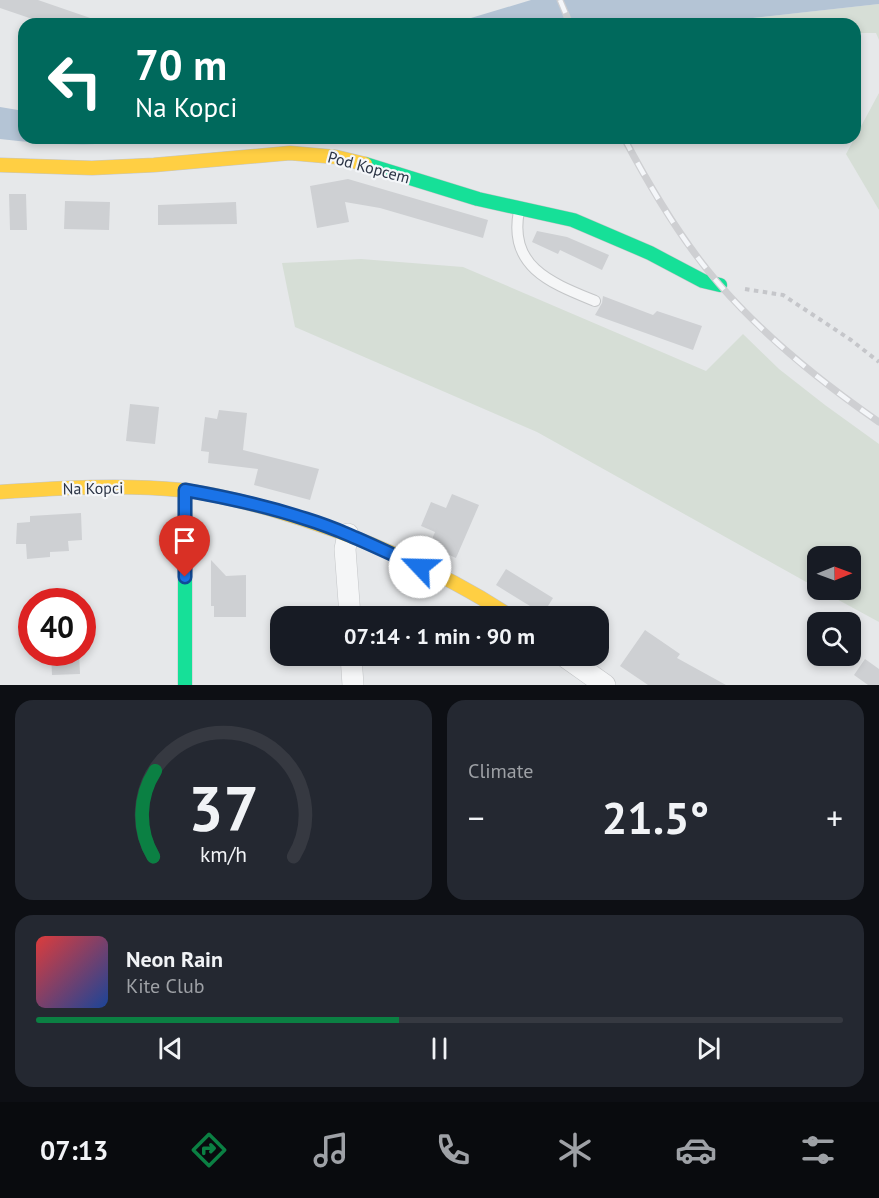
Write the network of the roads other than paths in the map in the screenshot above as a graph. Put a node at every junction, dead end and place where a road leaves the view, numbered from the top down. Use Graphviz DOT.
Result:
graph roads {
  1 [pos="0,165"];
  2 [pos="520,207"];
  3 [pos="720,285"];
  4 [pos="595,301"];
  5 [pos="185,490"];
  6 [pos="0,492"];
  7 [pos="348,534"];
  8 [pos="349,606"];
  9 [pos="493,606"];
  10 [pos="352,666"];
  11 [pos="578,666"];
  12 [pos="185,685"];
  13 [pos="353,685"];
  14 [pos="605,685"];
  1 -- 2 [label="street, Pod Kopcem"];
  2 -- 3 [label="street, Pod Kopcem"];
  2 -- 4 [label="lane"];
  5 -- 6 [label="street, Na Kopci"];
  5 -- 7 [label="street, Na Kopci"];
  5 -- 12 [label="street"];
  7 -- 8 [label="street"];
  7 -- 9 [label="street, Na Kopci"];
  10 -- 13 [label="street"];
  11 -- 14 [label="street"];
}
